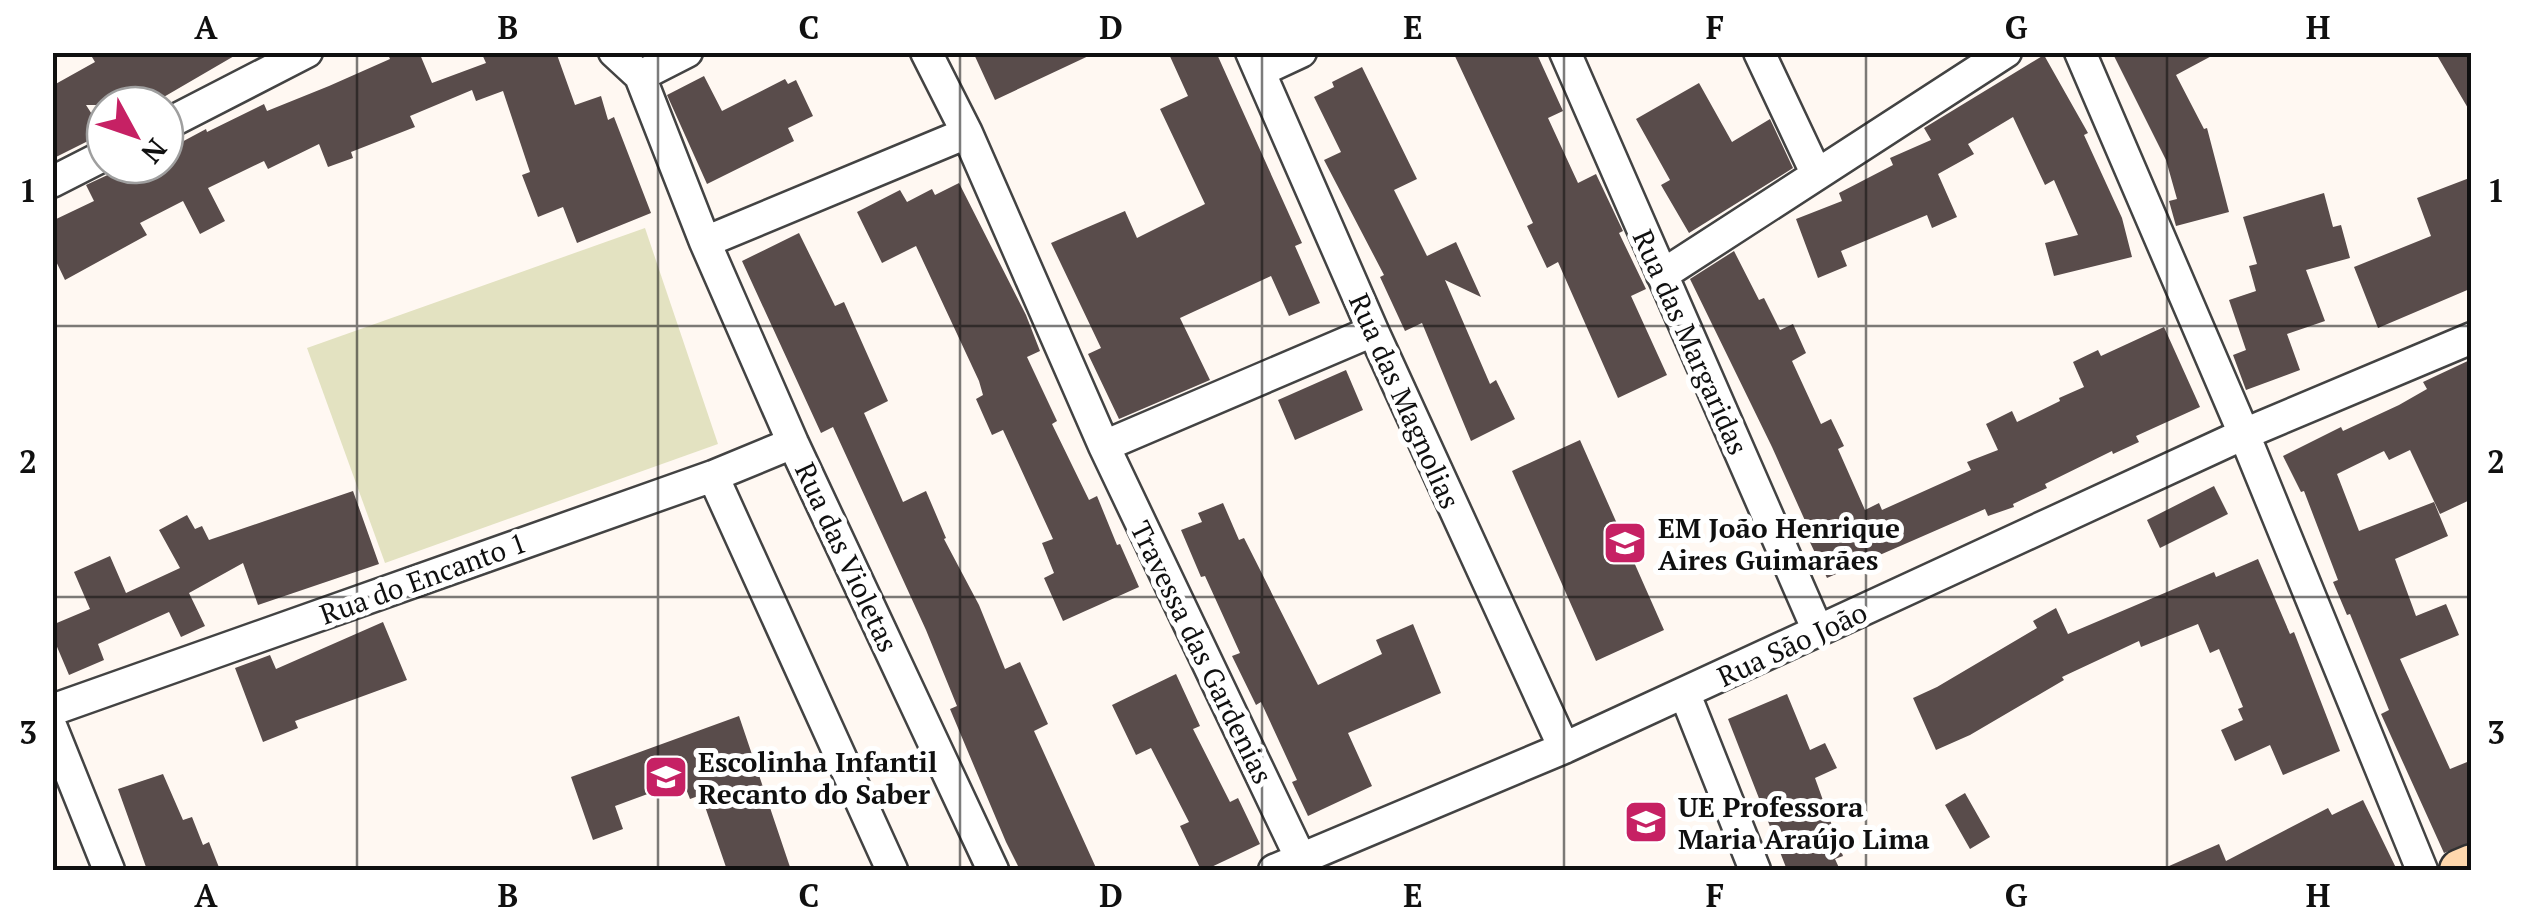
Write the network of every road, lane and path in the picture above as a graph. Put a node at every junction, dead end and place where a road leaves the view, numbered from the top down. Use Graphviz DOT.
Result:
graph roads {
  1 [pos="307,52"];
  2 [pos="614,52"];
  3 [pos="687,52"];
  4 [pos="926,52"];
  5 [pos="1302,52"];
  6 [pos="1565,52"];
  7 [pos="1759,52"];
  8 [pos="2006,52"];
  9 [pos="2080,52"];
  10 [pos="1255,62"];
  11 [pos="640,76"];
  12 [pos="185,115"];
  13 [pos="967,133"];
  14 [pos="85,165"];
  15 [pos="1816,173"];
  16 [pos="52,182"];
  17 [pos="705,242"];
  18 [pos="1662,275"];
  19 [pos="1373,332"];
  20 [pos="2472,338"];
  21 [pos="2244,434"];
  22 [pos="793,443"];
  23 [pos="1104,446"];
  24 [pos="712,476"];
  25 [pos="1818,631"];
  26 [pos="1685,694"];
  27 [pos="52,710"];
  28 [pos="52,728"];
  29 [pos="1564,748"];
  30 [pos="1287,864"];
  31 [pos="2472,866"];
  32 [pos="109,870"];
  33 [pos="892,870"];
  34 [pos="994,870"];
  35 [pos="1755,870"];
  36 [pos="2422,870"];
  37 [pos="2460,870"];
  1 -- 12 [label="street"];
  2 -- 11 [label="street"];
  3 -- 11 [label="street"];
  4 -- 13 [label="street, Travessa das Gardenias"];
  5 -- 10 [label="street"];
  6 -- 18 [label="street, Rua das Margaridas"];
  7 -- 15 [label="street"];
  8 -- 15 [label="street"];
  9 -- 21 [label="street"];
  10 -- 19 [label="street, Rua das Magnolias"];
  11 -- 17 [label="street, Rua das Violetas"];
  13 -- 17 [label="street"];
  13 -- 23 [label="street, Travessa das Gardenias"];
  14 -- 16 [label="street"];
  15 -- 18 [label="street"];
  17 -- 22 [label="street, Rua das Violetas"];
  18 -- 25 [label="street, Rua das Margaridas"];
  19 -- 23 [label="street"];
  19 -- 29 [label="street, Rua das Magnolias"];
  20 -- 21 [label="street, Rua São João"];
  21 -- 25 [label="street, Rua São João"];
  21 -- 36 [label="street"];
  22 -- 24 [label="street, Rua do Encanto 1"];
  22 -- 34 [label="street, Rua das Violetas"];
  23 -- 30 [label="street, Travessa das Gardenias"];
  24 -- 27 [label="street, Rua do Encanto 1"];
  24 -- 33 [label="street"];
  25 -- 26 [label="street, Rua São João"];
  26 -- 29 [label="street, Rua São João"];
  26 -- 35 [label="street"];
  28 -- 32 [label="street"];
  29 -- 30 [label="street, Rua São João"];
  31 -- 37 [label="street"];
}
